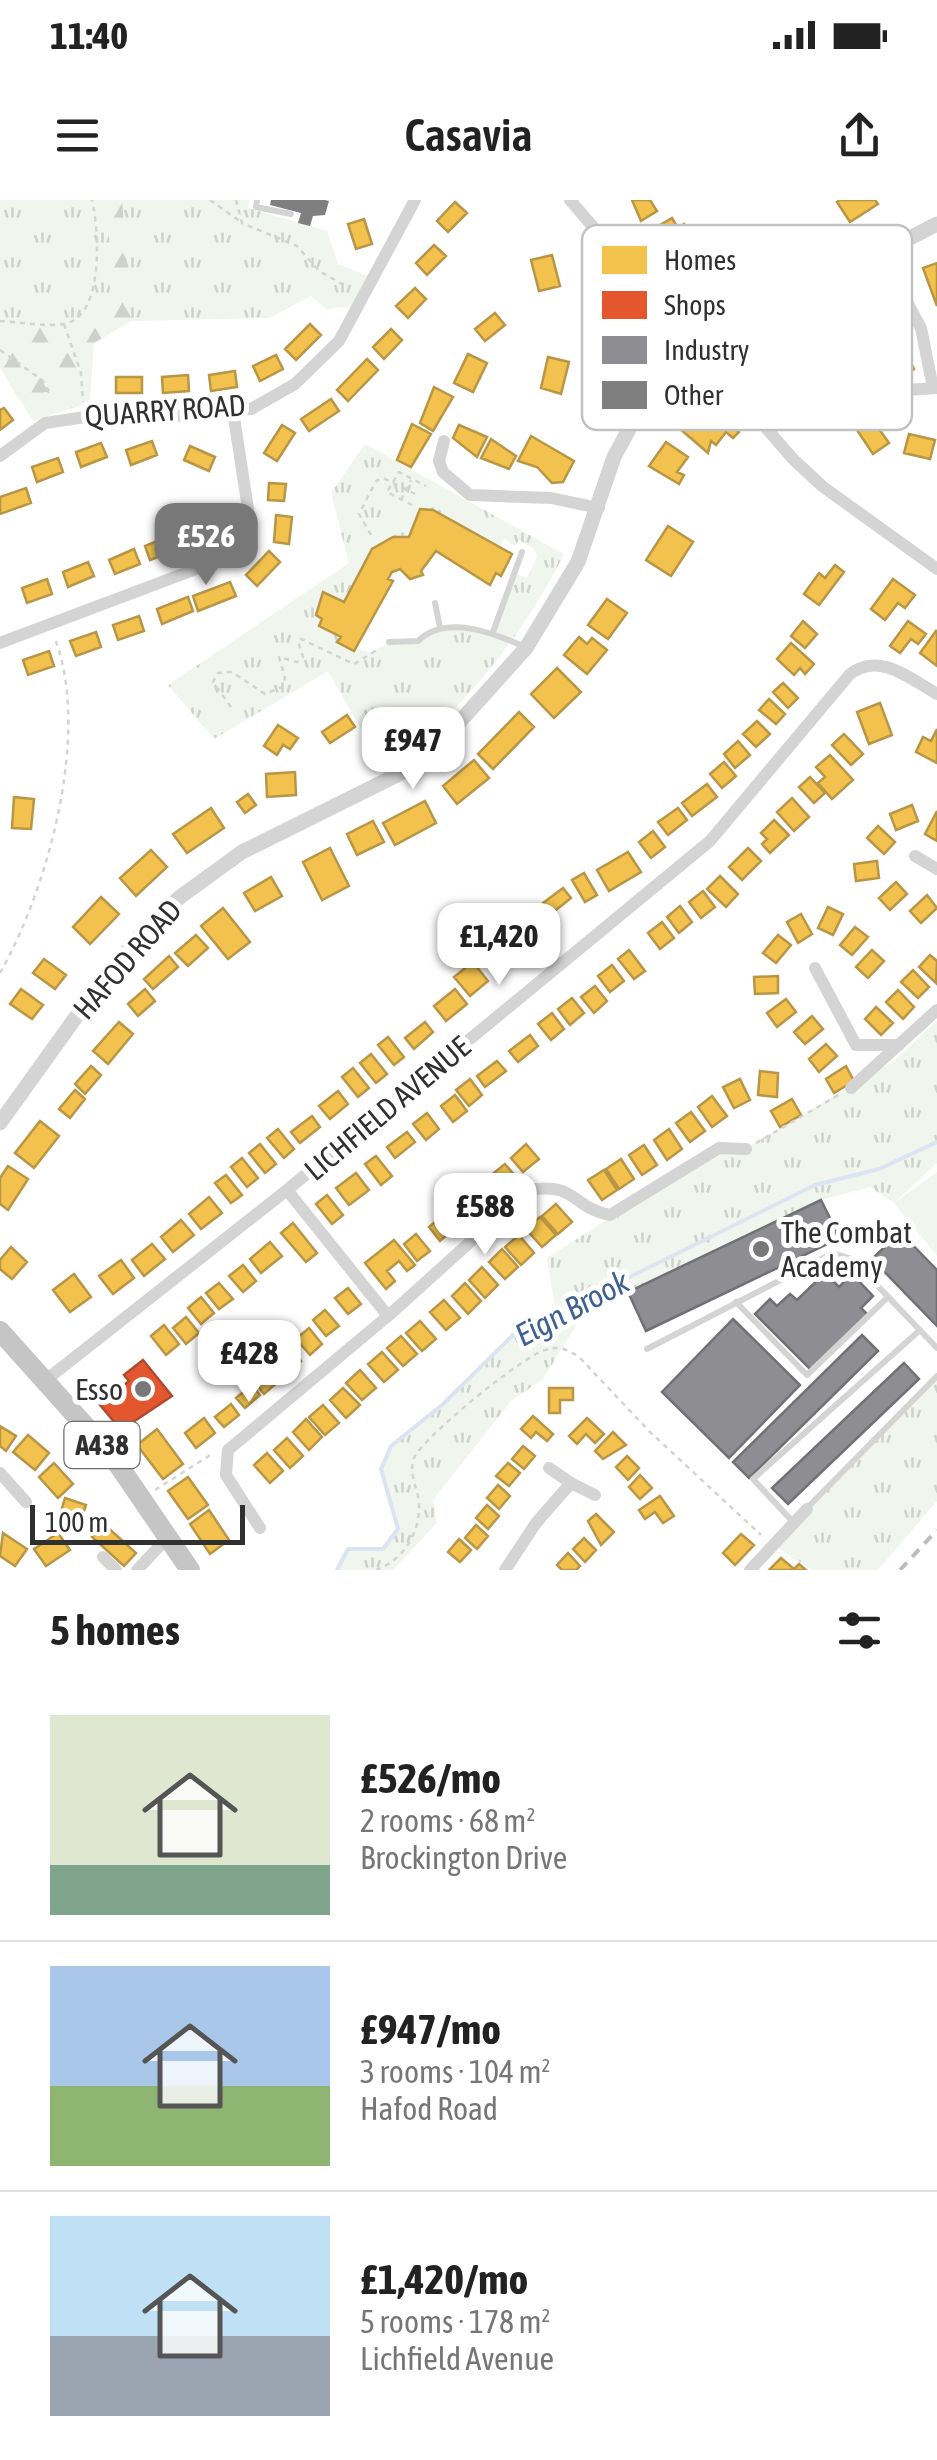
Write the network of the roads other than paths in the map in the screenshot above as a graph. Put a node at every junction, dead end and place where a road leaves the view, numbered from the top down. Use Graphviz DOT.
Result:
graph roads {
  1 [pos="257,200"];
  2 [pos="570,200"];
  3 [pos="409,201"];
  4 [pos="291,214"];
  5 [pos="937,224"];
  6 [pos="592,225"];
  7 [pos="912,237"];
  8 [pos="912,313"];
  9 [pos="935,388"];
  10 [pos="233,411"];
  11 [pos="627,430"];
  12 [pos="768,430"];
  13 [pos="444,442"];
  14 [pos="0,456"];
  15 [pos="599,508"];
  16 [pos="522,552"];
  17 [pos="937,569"];
  18 [pos="435,603"];
  19 [pos="440,628"];
  20 [pos="492,632"];
  21 [pos="389,642"];
  22 [pos="0,643"];
  23 [pos="526,648"];
  24 [pos="937,694"];
  25 [pos="915,856"];
  26 [pos="937,869"];
  27 [pos="815,968"];
  28 [pos="937,1010"];
  29 [pos="899,1045"];
  30 [pos="851,1088"];
  31 [pos="0,1123"];
  32 [pos="746,1148"];
  33 [pos="287,1190"];
  34 [pos="888,1297"];
  35 [pos="736,1302"];
  36 [pos="388,1316"];
  37 [pos="920,1330"];
  38 [pos="0,1331"];
  39 [pos="646,1348"];
  40 [pos="937,1348"];
  41 [pos="937,1376"];
  42 [pos="46,1380"];
  43 [pos="549,1468"];
  44 [pos="0,1473"];
  45 [pos="571,1483"];
  46 [pos="594,1495"];
  47 [pos="26,1502"];
  48 [pos="807,1509"];
  49 [pos="794,1523"];
  50 [pos="260,1528"];
  51 [pos="168,1537"];
  52 [pos="102,1557"];
  53 [pos="116,1570"];
  54 [pos="136,1570"];
  55 [pos="190,1570"];
  56 [pos="505,1570"];
  57 [pos="750,1570"];
  1 -- 4 [label="lane"];
  2 -- 6 [label="street"];
  3 -- 10 [label="street, QUARRY ROAD"];
  5 -- 7 [label="street"];
  8 -- 9 [label="street"];
  10 -- 14 [label="street, QUARRY ROAD"];
  10 -- 22 [label="street"];
  11 -- 15 [label="street, HAFOD ROAD"];
  12 -- 17 [label="street"];
  13 -- 15 [label="street"];
  15 -- 23 [label="street, HAFOD ROAD"];
  16 -- 20 [label="lane"];
  18 -- 19 [label="lane"];
  19 -- 20 [label="lane"];
  19 -- 21 [label="lane"];
  20 -- 23 [label="lane"];
  23 -- 31 [label="street, HAFOD ROAD"];
  24 -- 33 [label="street, LICHFIELD AVENUE"];
  25 -- 26 [label="street"];
  27 -- 29 [label="street"];
  28 -- 29 [label="street"];
  29 -- 30 [label="street"];
  32 -- 36 [label="street"];
  33 -- 36 [label="street"];
  33 -- 42 [label="street, LICHFIELD AVENUE"];
  34 -- 35 [label="lane"];
  34 -- 35 [label="lane"];
  34 -- 37 [label="lane"];
  35 -- 39 [label="lane"];
  36 -- 50 [label="street"];
  37 -- 40 [label="lane"];
  37 -- 49 [label="lane"];
  38 -- 42 [label="highway, A438"];
  41 -- 48 [label="lane"];
  42 -- 51 [label="highway, A438"];
  43 -- 45 [label="street"];
  44 -- 47 [label="street"];
  45 -- 46 [label="street"];
  45 -- 56 [label="street"];
  48 -- 49 [label="street"];
  49 -- 57 [label="street"];
  51 -- 54 [label="street"];
  51 -- 55 [label="highway, A438"];
  52 -- 53 [label="street"];
}
